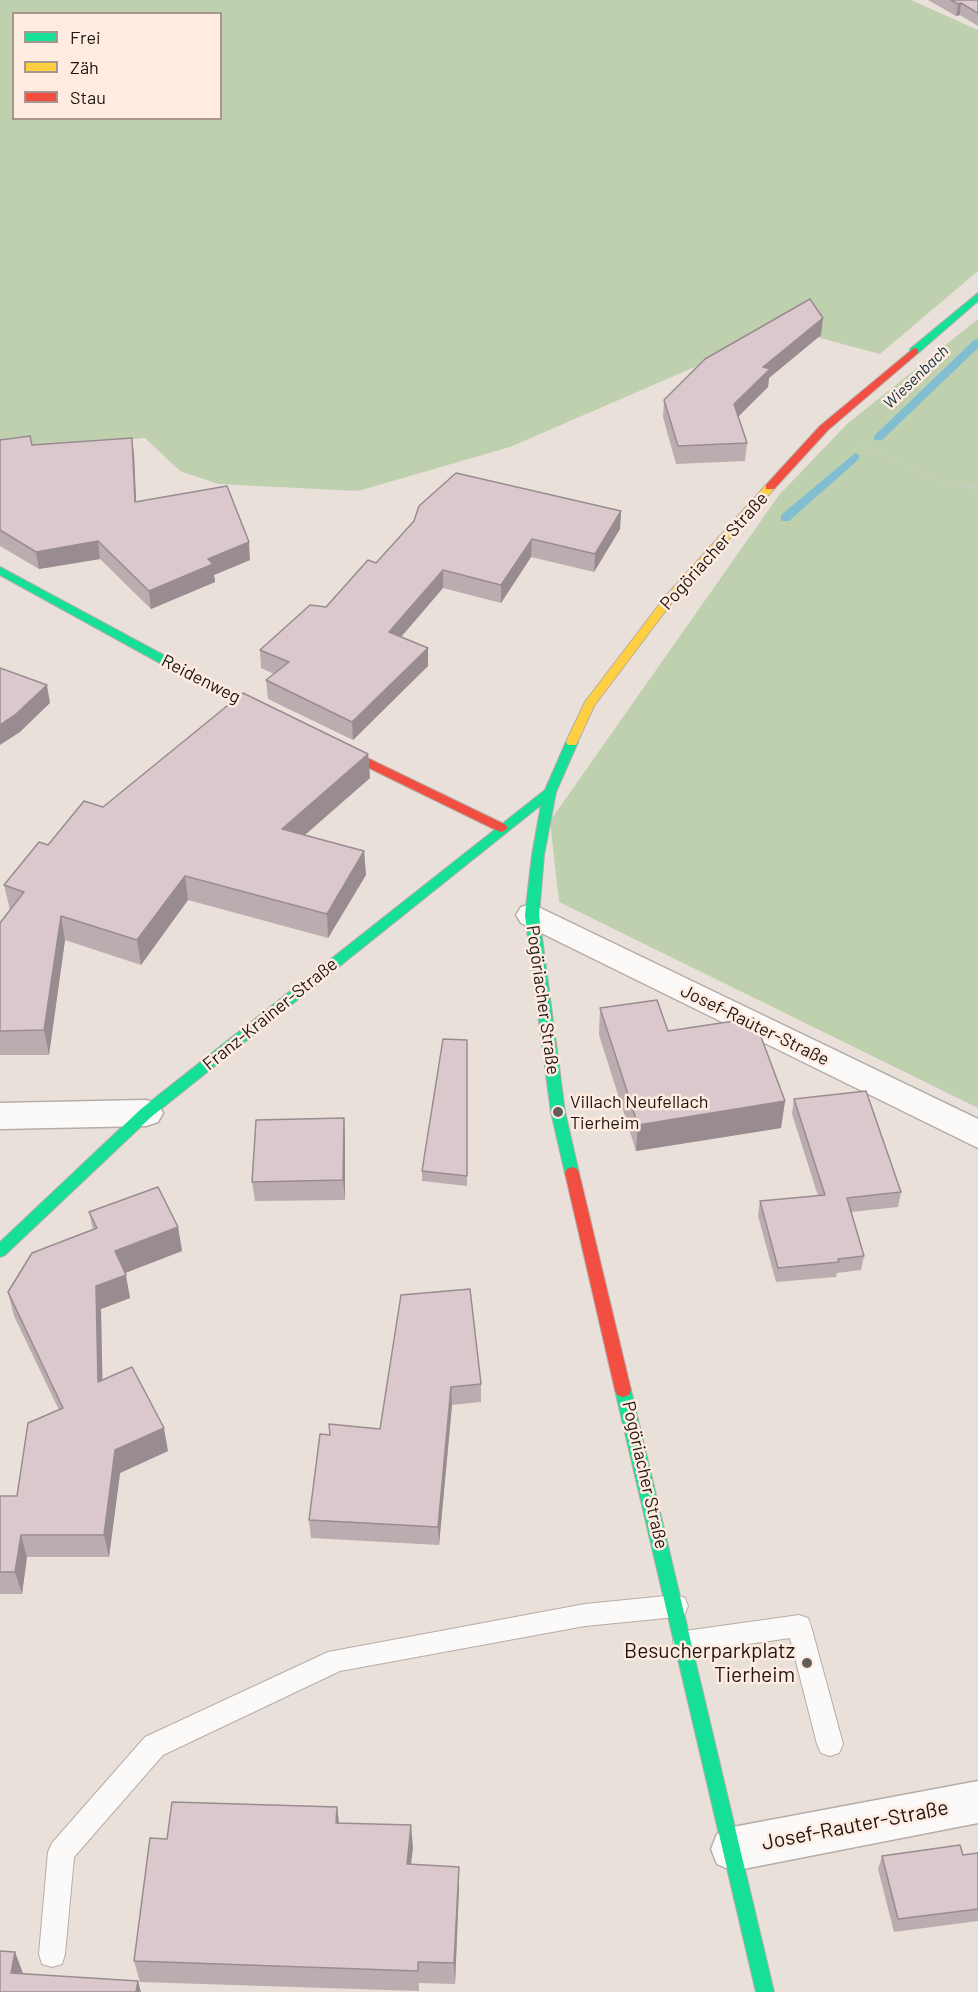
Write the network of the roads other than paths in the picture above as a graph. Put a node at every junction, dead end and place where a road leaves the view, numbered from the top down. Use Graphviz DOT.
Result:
graph roads {
  1 [pos="978,296"];
  2 [pos="0,570"];
  3 [pos="288,723"];
  4 [pos="310,734"];
  5 [pos="550,792"];
  6 [pos="502,828"];
  7 [pos="532,915"];
  8 [pos="146,1113"];
  9 [pos="0,1116"];
  10 [pos="978,1135"];
  11 [pos="0,1252"];
  12 [pos="676,1606"];
  13 [pos="685,1642"];
  14 [pos="830,1744"];
  15 [pos="978,1802"];
  16 [pos="733,1849"];
  17 [pos="52,1954"];
  18 [pos="765,1992"];
  1 -- 5 [label="street, Pogöriacher Straße"];
  2 -- 3 [label="street, Reidenweg"];
  4 -- 6 [label="street"];
  5 -- 6 [label="street, Franz-Krainer-Straße"];
  5 -- 7 [label="street, Pogöriacher Straße"];
  6 -- 8 [label="street, Franz-Krainer-Straße"];
  7 -- 10 [label="street, Josef-Rauter-Straße"];
  7 -- 12 [label="street, Pogöriacher Straße"];
  8 -- 9 [label="street"];
  8 -- 11 [label="street, Franz-Krainer-Straße"];
  12 -- 13 [label="street, Pogöriacher Straße"];
  12 -- 17 [label="lane"];
  13 -- 14 [label="lane"];
  13 -- 16 [label="street, Pogöriacher Straße"];
  15 -- 16 [label="street, Josef-Rauter-Straße"];
  16 -- 18 [label="street, Pogöriacher Straße"];
}
